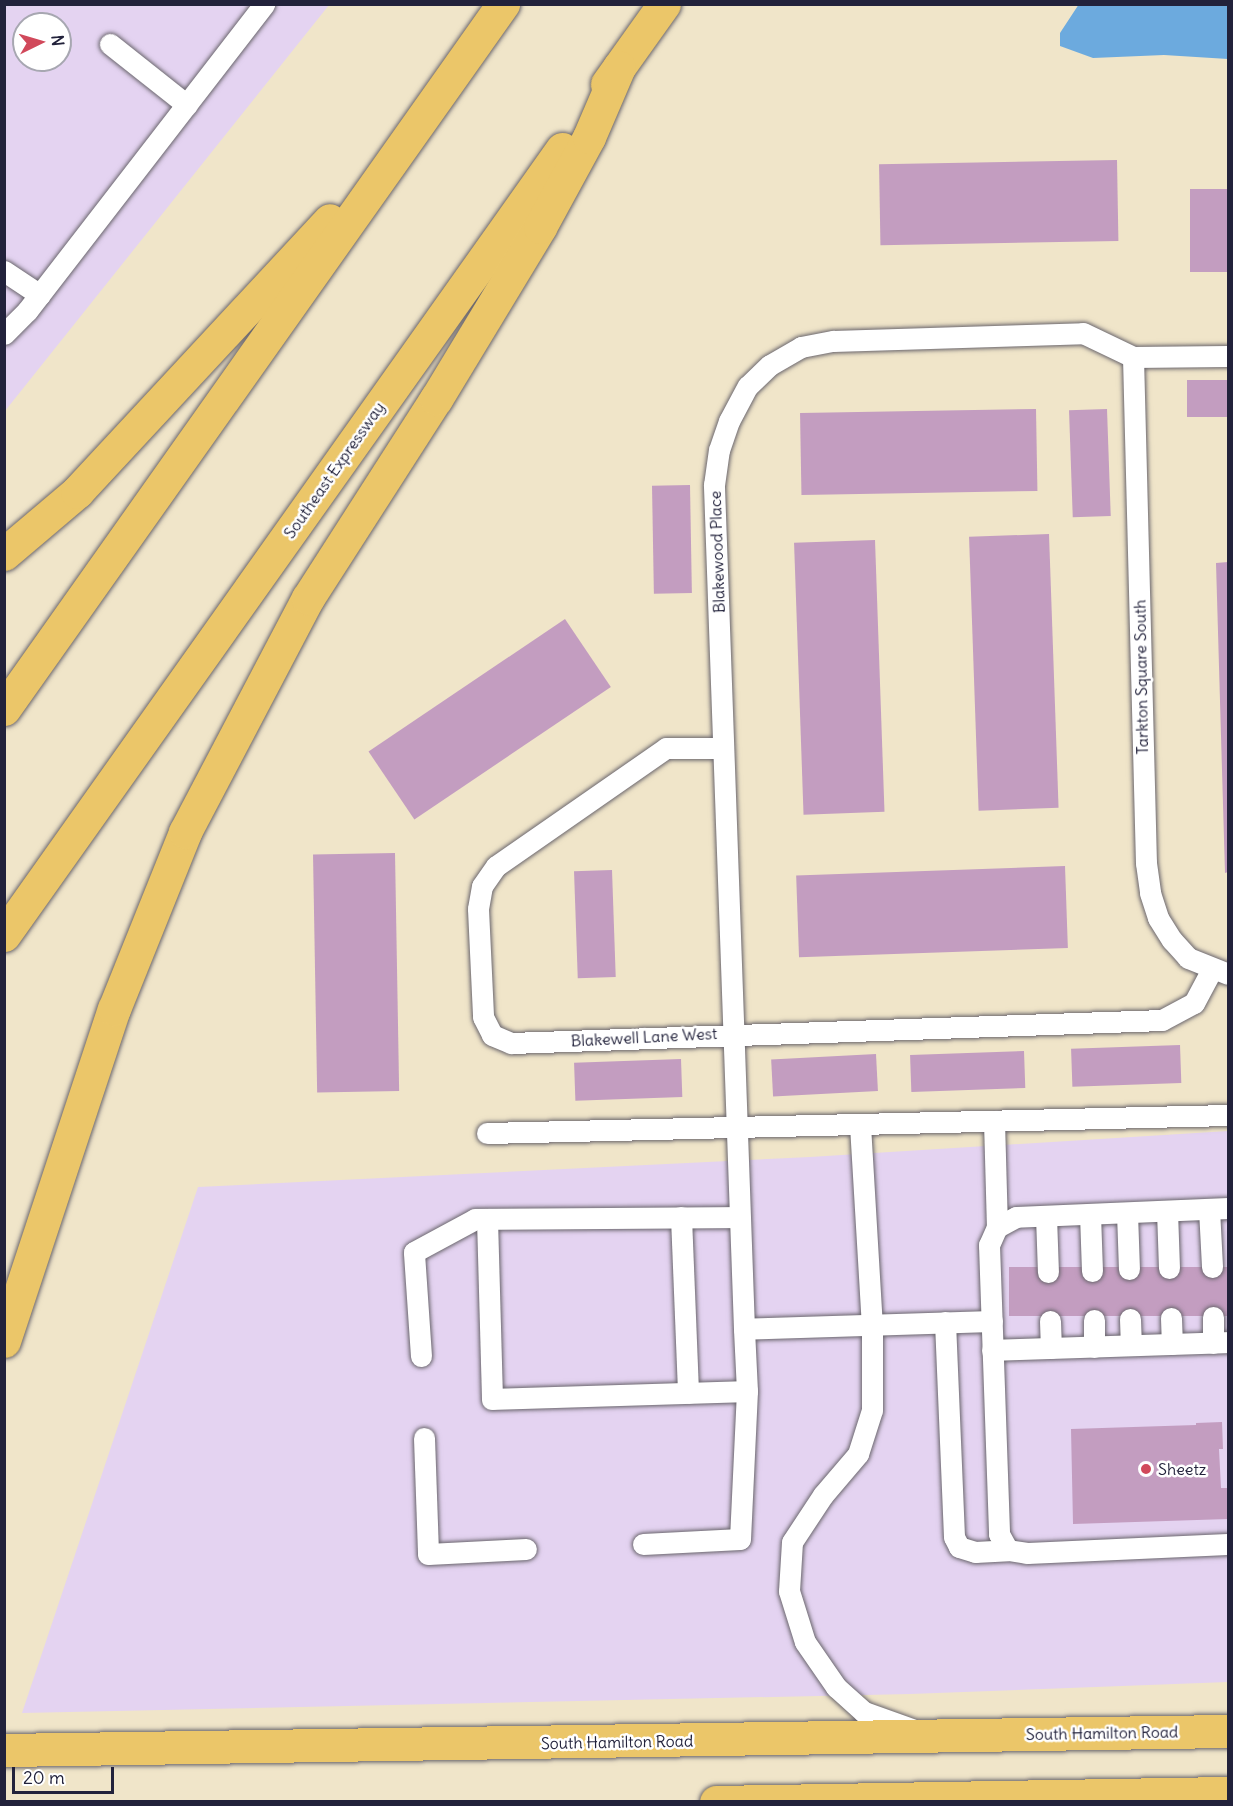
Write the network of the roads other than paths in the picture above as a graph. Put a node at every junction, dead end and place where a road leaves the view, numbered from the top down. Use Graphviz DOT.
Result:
graph roads {
  1 [pos="264,4"];
  2 [pos="503,4"];
  3 [pos="664,4"];
  4 [pos="110,44"];
  5 [pos="620,68"];
  6 [pos="187,105"];
  7 [pos="403,146"];
  8 [pos="4,271"];
  9 [pos="40,295"];
  10 [pos="4,334"];
  11 [pos="1228,356"];
  12 [pos="1133,357"];
  13 [pos="4,554"];
  14 [pos="4,709"];
  15 [pos="723,748"];
  16 [pos="4,935"];
  17 [pos="1220,971"];
  18 [pos="733,1033"];
  19 [pos="1228,1115"];
  20 [pos="994,1121"];
  21 [pos="860,1125"];
  22 [pos="736,1128"];
  23 [pos="487,1133"];
  24 [pos="1219,1209"];
  25 [pos="1167,1211"];
  26 [pos="1127,1213"];
  27 [pos="1090,1214"];
  28 [pos="1046,1216"];
  29 [pos="681,1217"];
  30 [pos="738,1217"];
  31 [pos="487,1219"];
  32 [pos="997,1227"];
  33 [pos="1212,1267"];
  34 [pos="1169,1268"];
  35 [pos="1129,1269"];
  36 [pos="1092,1270"];
  37 [pos="1048,1272"];
  38 [pos="1213,1317"];
  39 [pos="1170,1318"];
  40 [pos="1130,1319"];
  41 [pos="1094,1320"];
  42 [pos="992,1321"];
  43 [pos="1050,1321"];
  44 [pos="945,1323"];
  45 [pos="872,1326"];
  46 [pos="744,1329"];
  47 [pos="4,1341"];
  48 [pos="1221,1342"];
  49 [pos="1172,1344"];
  50 [pos="1131,1345"];
  51 [pos="1094,1347"];
  52 [pos="1051,1348"];
  53 [pos="993,1350"];
  54 [pos="421,1356"];
  55 [pos="747,1391"];
  56 [pos="688,1393"];
  57 [pos="424,1438"];
  58 [pos="643,1544"];
  59 [pos="1228,1544"];
  60 [pos="526,1549"];
  61 [pos="1008,1550"];
  62 [pos="1228,1731"];
  63 [pos="929,1735"];
  64 [pos="4,1750"];
  65 [pos="1228,1792"];
  66 [pos="716,1802"];
  1 -- 6 [label="lane"];
  2 -- 7 [label="main road"];
  3 -- 5 [label="main road, Southeast Expressway"];
  4 -- 6 [label="lane"];
  5 -- 16 [label="main road, Southeast Expressway"];
  5 -- 47 [label="main road"];
  6 -- 9 [label="lane"];
  7 -- 13 [label="main road"];
  7 -- 14 [label="main road"];
  8 -- 9 [label="lane"];
  9 -- 10 [label="lane"];
  11 -- 12 [label="lane"];
  12 -- 15 [label="lane, Blakewood Place"];
  12 -- 17 [label="lane, Tarkton Square South"];
  15 -- 18 [label="lane, Blakewood Place"];
  15 -- 18 [label="lane, Blakewell Lane West"];
  17 -- 18 [label="lane, Blakewell Lane West"];
  18 -- 22 [label="lane, Blakewood Place"];
  19 -- 20 [label="lane"];
  20 -- 21 [label="lane"];
  20 -- 32 [label="lane"];
  21 -- 22 [label="lane"];
  21 -- 45 [label="lane"];
  22 -- 23 [label="lane"];
  22 -- 30 [label="lane, Blakewood Place"];
  24 -- 25 [label="lane"];
  24 -- 33 [label="lane"];
  25 -- 26 [label="lane"];
  25 -- 34 [label="lane"];
  26 -- 27 [label="lane"];
  26 -- 35 [label="lane"];
  27 -- 28 [label="lane"];
  27 -- 36 [label="lane"];
  28 -- 32 [label="lane"];
  28 -- 37 [label="lane"];
  29 -- 30 [label="lane"];
  29 -- 31 [label="lane"];
  29 -- 56 [label="lane"];
  30 -- 46 [label="lane, Blakewood Place"];
  31 -- 54 [label="lane"];
  31 -- 56 [label="lane"];
  32 -- 42 [label="lane"];
  38 -- 48 [label="lane"];
  39 -- 49 [label="lane"];
  40 -- 50 [label="lane"];
  41 -- 51 [label="lane"];
  42 -- 44 [label="lane"];
  42 -- 53 [label="lane"];
  43 -- 52 [label="lane"];
  44 -- 45 [label="lane"];
  44 -- 61 [label="lane"];
  45 -- 46 [label="lane"];
  45 -- 63 [label="lane"];
  46 -- 55 [label="lane, Blakewood Place"];
  48 -- 49 [label="lane"];
  49 -- 50 [label="lane"];
  50 -- 51 [label="lane"];
  51 -- 52 [label="lane"];
  52 -- 53 [label="lane"];
  53 -- 61 [label="lane"];
  55 -- 56 [label="lane"];
  55 -- 58 [label="lane, Blakewood Place"];
  57 -- 60 [label="lane"];
  59 -- 61 [label="lane"];
  62 -- 63 [label="main road, South Hamilton Road"];
  63 -- 64 [label="main road, South Hamilton Road"];
  65 -- 66 [label="main road"];
}
